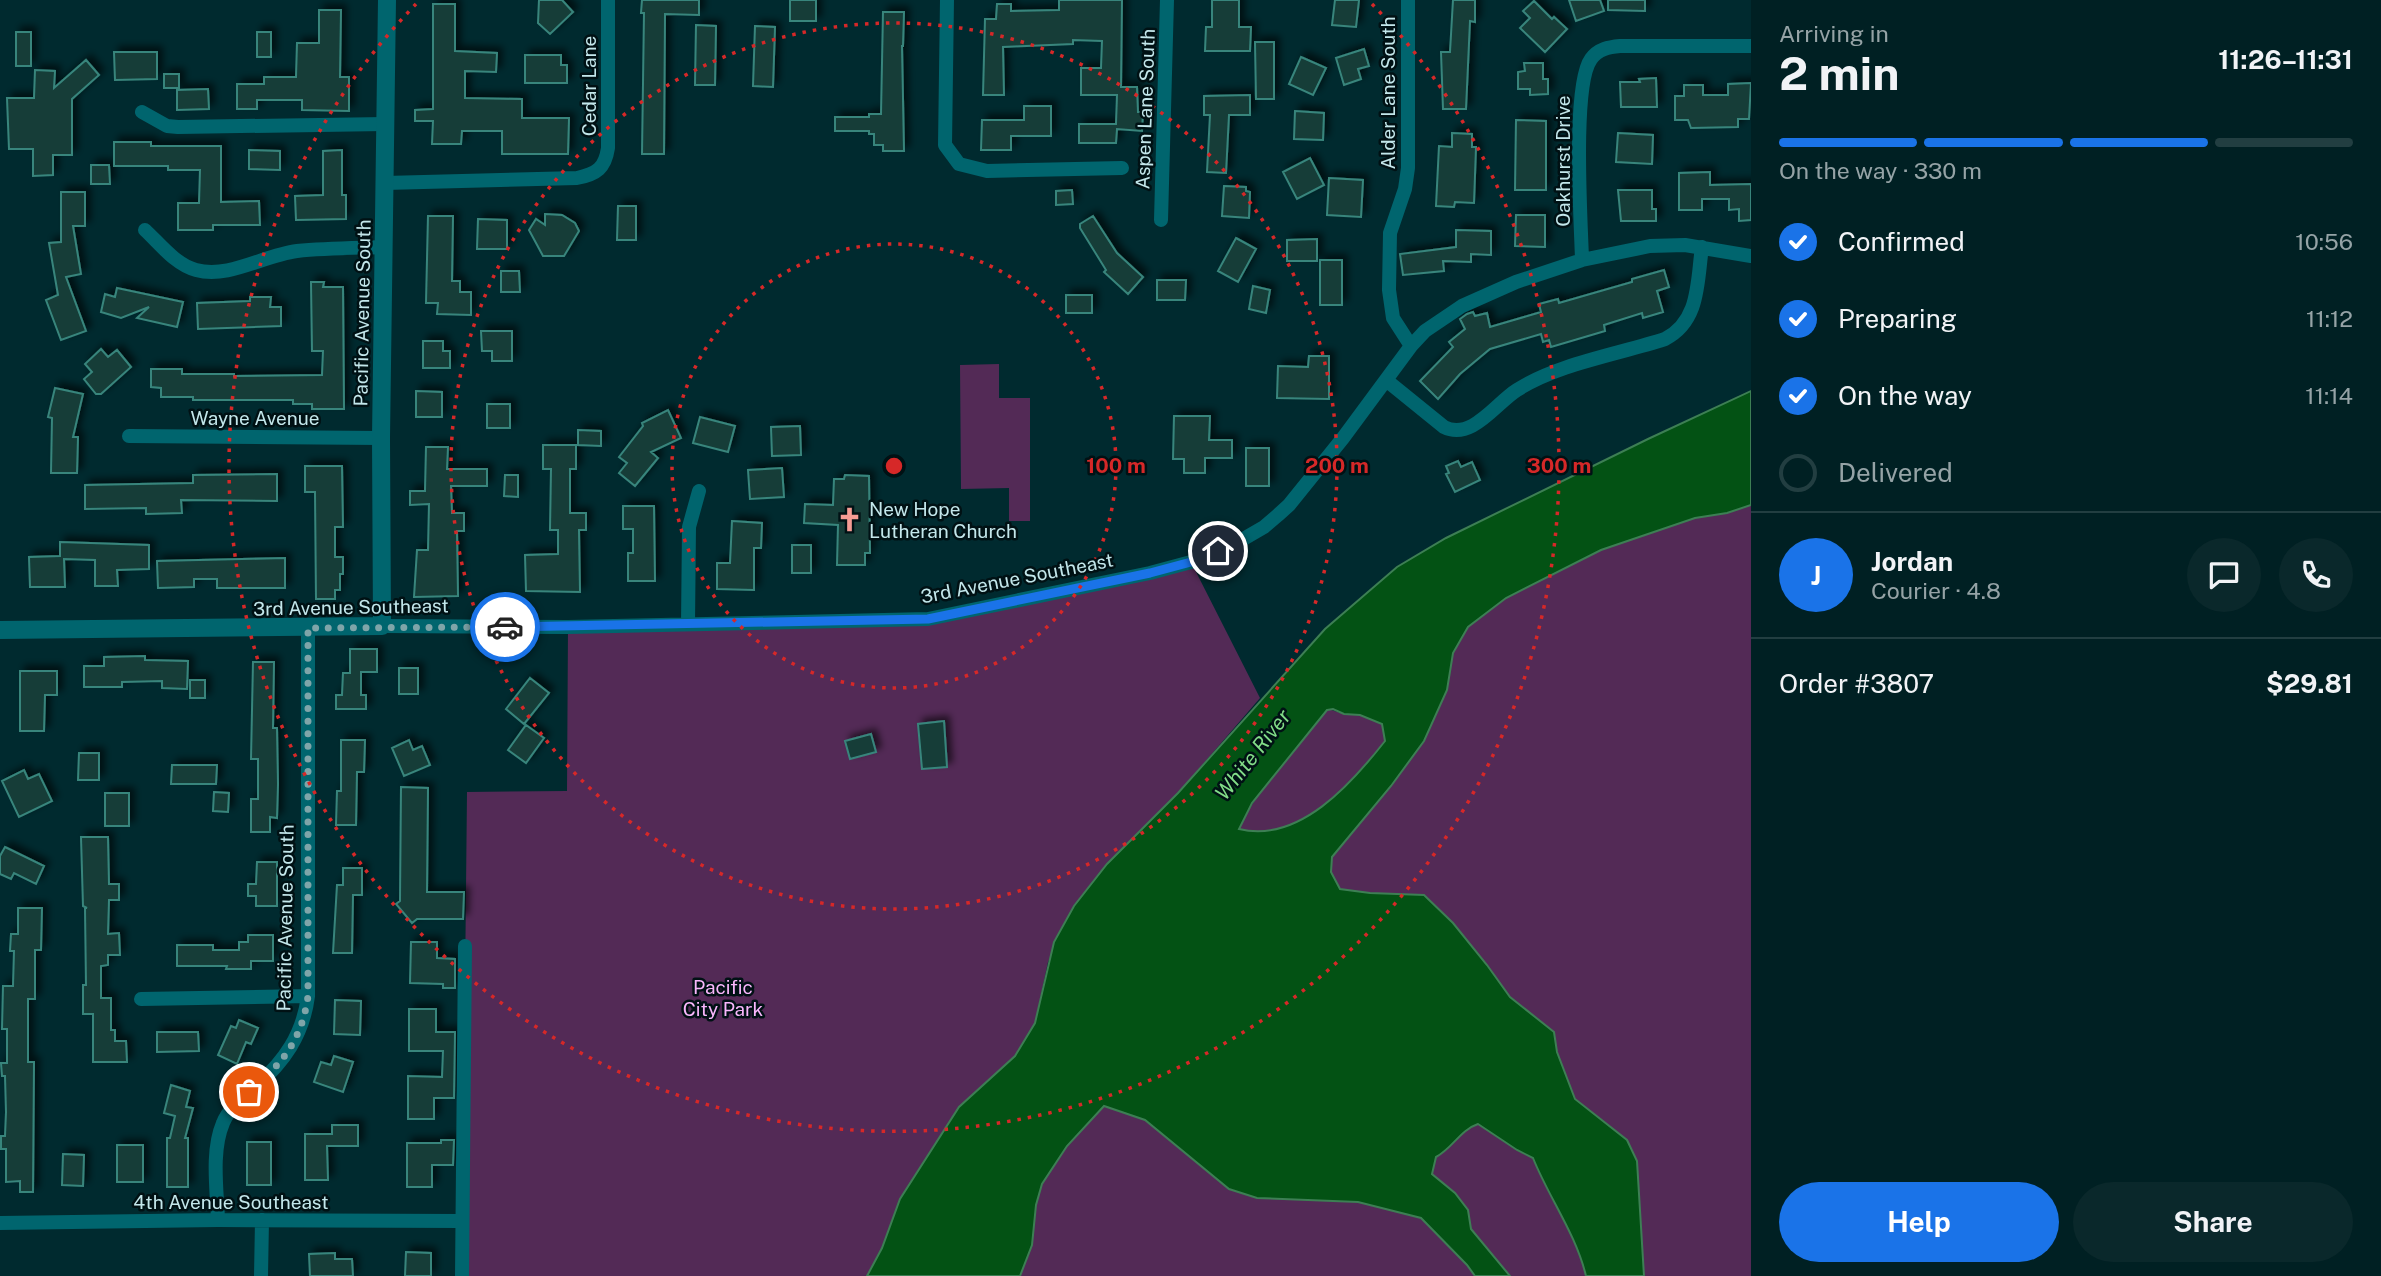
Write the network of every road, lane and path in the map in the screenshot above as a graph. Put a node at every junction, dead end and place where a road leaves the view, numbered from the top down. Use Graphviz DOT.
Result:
graph roads {
  1 [pos="387,0"];
  2 [pos="608,0"];
  3 [pos="947,0"];
  4 [pos="1167,0"];
  5 [pos="1408,0"];
  6 [pos="1751,46"];
  7 [pos="142,112"];
  8 [pos="386,124"];
  9 [pos="1122,168"];
  10 [pos="385,183"];
  11 [pos="1161,220"];
  12 [pos="145,230"];
  13 [pos="384,247"];
  14 [pos="1702,247"];
  15 [pos="1751,256"];
  16 [pos="1582,260"];
  17 [pos="1411,346"];
  18 [pos="1386,380"];
  19 [pos="129,436"];
  20 [pos="381,438"];
  21 [pos="699,491"];
  22 [pos="688,624"];
  23 [pos="382,626"];
  24 [pos="308,628"];
  25 [pos="0,630"];
  26 [pos="465,946"];
  27 [pos="308,996"];
  28 [pos="141,999"];
  29 [pos="218,1220"];
  30 [pos="262,1220"];
  31 [pos="462,1222"];
  32 [pos="0,1223"];
  33 [pos="261,1276"];
  34 [pos="462,1276"];
  1 -- 8 [label="street, Pacific Avenue South"];
  2 -- 10 [label="street, Cedar Lane"];
  3 -- 9 [label="street"];
  4 -- 11 [label="street, Aspen Lane South"];
  5 -- 17 [label="street, Alder Lane South"];
  6 -- 16 [label="street, Oakhurst Drive"];
  7 -- 8 [label="street"];
  8 -- 10 [label="street, Pacific Avenue South"];
  10 -- 13 [label="street, Pacific Avenue South"];
  12 -- 13 [label="street"];
  13 -- 20 [label="street, Pacific Avenue South"];
  14 -- 15 [label="street, 3rd Avenue Southeast"];
  14 -- 16 [label="street, 3rd Avenue Southeast"];
  14 -- 18 [label="street"];
  16 -- 17 [label="street, 3rd Avenue Southeast"];
  17 -- 18 [label="street, 3rd Avenue Southeast"];
  18 -- 22 [label="street, 3rd Avenue Southeast"];
  19 -- 20 [label="street, Wayne Avenue"];
  20 -- 23 [label="street, Pacific Avenue South"];
  21 -- 22 [label="street"];
  22 -- 23 [label="street, 3rd Avenue Southeast"];
  23 -- 24 [label="street, 3rd Avenue Southeast"];
  24 -- 25 [label="street, 3rd Avenue Southeast"];
  24 -- 27 [label="street, Pacific Avenue South"];
  26 -- 31 [label="street"];
  27 -- 28 [label="street"];
  27 -- 29 [label="street, Pacific Avenue South"];
  29 -- 30 [label="street, 4th Avenue Southeast"];
  29 -- 32 [label="street, 4th Avenue Southeast"];
  30 -- 31 [label="street, 4th Avenue Southeast"];
  30 -- 33 [label="street"];
  31 -- 34 [label="street"];
}
